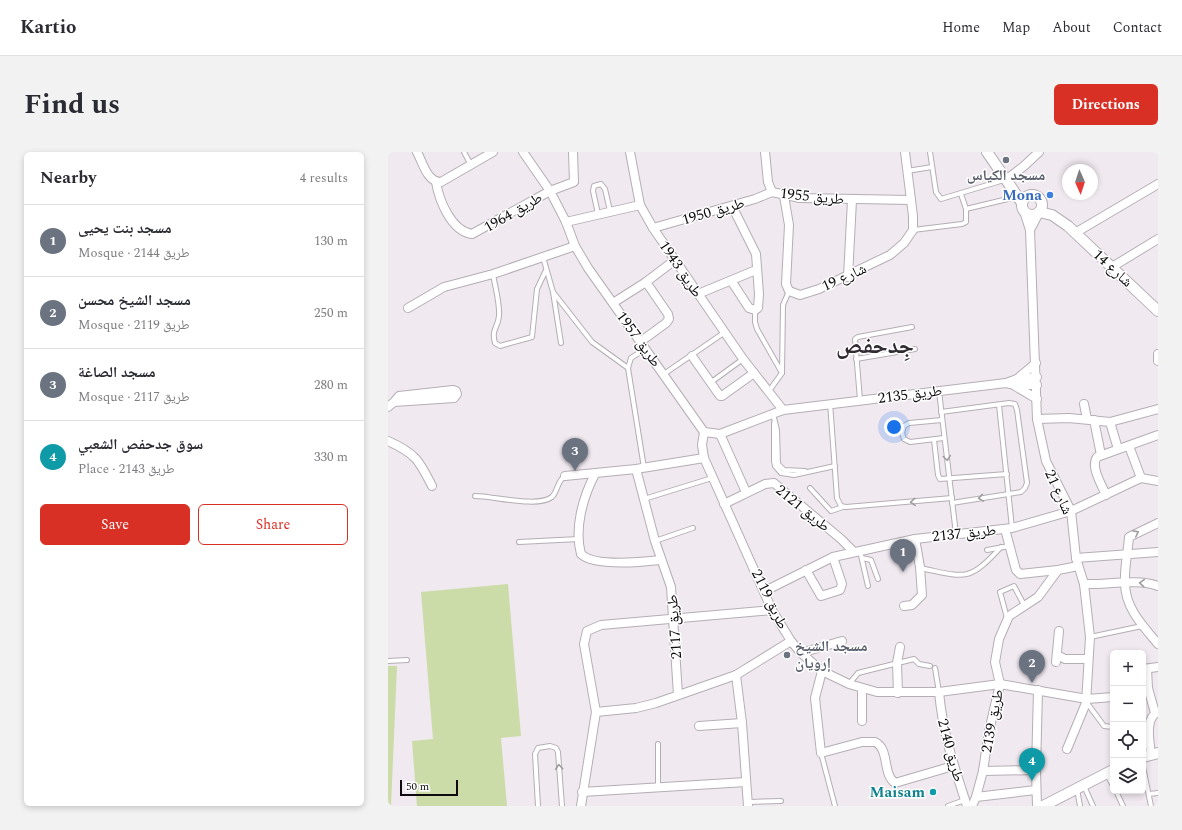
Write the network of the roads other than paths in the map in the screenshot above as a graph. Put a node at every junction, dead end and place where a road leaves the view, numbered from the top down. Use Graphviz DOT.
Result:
graph roads {
  1 [pos="417,152"];
  2 [pos="464,152"];
  3 [pos="493,152"];
  4 [pos="523,152"];
  5 [pos="573,152"];
  6 [pos="630,152"];
  7 [pos="765,152"];
  8 [pos="905,152"];
  9 [pos="930,152"];
  10 [pos="987,152"];
  11 [pos="1039,152"];
  12 [pos="472,165"];
  13 [pos="932,167"];
  14 [pos="907,171"];
  15 [pos="436,182"];
  16 [pos="1008,182"];
  17 [pos="1158,184"];
  18 [pos="550,191"];
  19 [pos="772,192"];
  20 [pos="961,194"];
  21 [pos="1031,194"];
  22 [pos="784,196"];
  23 [pos="1041,199"];
  24 [pos="852,200"];
  25 [pos="911,200"];
  26 [pos="1021,204"];
  27 [pos="640,205"];
  28 [pos="732,206"];
  29 [pos="966,209"];
  30 [pos="610,211"];
  31 [pos="1039,212"];
  32 [pos="598,214"];
  33 [pos="566,222"];
  34 [pos="653,228"];
  35 [pos="913,230"];
  36 [pos="1030,230"];
  37 [pos="1071,230"];
  38 [pos="1158,240"];
  39 [pos="575,246"];
  40 [pos="543,257"];
  41 [pos="675,260"];
  42 [pos="1112,267"];
  43 [pos="546,270"];
  44 [pos="756,270"];
  45 [pos="492,274"];
  46 [pos="848,277"];
  47 [pos="646,282"];
  48 [pos="732,282"];
  49 [pos="789,291"];
  50 [pos="553,292"];
  51 [pos="698,294"];
  52 [pos="613,303"];
  53 [pos="408,308"];
  54 [pos="755,310"];
  55 [pos="1158,311"];
  56 [pos="912,327"];
  57 [pos="725,332"];
  58 [pos="561,343"];
  59 [pos="642,346"];
  60 [pos="915,349"];
  61 [pos="1158,354"];
  62 [pos="692,356"];
  63 [pos="743,359"];
  64 [pos="856,359"];
  65 [pos="1158,361"];
  66 [pos="1036,363"];
  67 [pos="628,368"];
  68 [pos="754,373"];
  69 [pos="782,373"];
  70 [pos="664,374"];
  71 [pos="1037,381"];
  72 [pos="1016,382"];
  73 [pos="710,383"];
  74 [pos="769,390"];
  75 [pos="939,391"];
  76 [pos="1037,399"];
  77 [pos="860,400"];
  78 [pos="830,403"];
  79 [pos="391,404"];
  80 [pos="1084,404"];
  81 [pos="999,405"];
  82 [pos="1158,409"];
  83 [pos="783,410"];
  84 [pos="941,412"];
  85 [pos="772,414"];
  86 [pos="1037,419"];
  87 [pos="942,420"];
  88 [pos="1091,420"];
  89 [pos="1110,422"];
  90 [pos="704,432"];
  91 [pos="720,434"];
  92 [pos="1158,435"];
  93 [pos="944,438"];
  94 [pos="934,440"];
  95 [pos="388,441"];
  96 [pos="1129,446"];
  97 [pos="1118,449"];
  98 [pos="1101,455"];
  99 [pos="704,458"];
  100 [pos="835,466"];
  101 [pos="640,469"];
  102 [pos="596,474"];
  103 [pos="1008,474"];
  104 [pos="565,476"];
  105 [pos="712,478"];
  106 [pos="1141,478"];
  107 [pos="950,479"];
  108 [pos="1158,481"];
  109 [pos="432,486"];
  110 [pos="810,488"];
  111 [pos="746,492"];
  112 [pos="1009,494"];
  113 [pos="1106,495"];
  114 [pos="475,496"];
  115 [pos="642,500"];
  116 [pos="952,500"];
  117 [pos="724,504"];
  118 [pos="843,507"];
  119 [pos="1071,510"];
  120 [pos="1158,523"];
  121 [pos="693,528"];
  122 [pos="1008,528"];
  123 [pos="956,534"];
  124 [pos="579,539"];
  125 [pos="914,539"];
  126 [pos="655,541"];
  127 [pos="519,542"];
  128 [pos="1010,546"];
  129 [pos="1001,547"];
  130 [pos="987,550"];
  131 [pos="1158,552"];
  132 [pos="1128,553"];
  133 [pos="859,554"];
  134 [pos="833,557"];
  135 [pos="660,560"];
  136 [pos="1077,562"];
  137 [pos="920,567"];
  138 [pos="806,570"];
  139 [pos="1058,570"];
  140 [pos="878,579"];
  141 [pos="1125,583"];
  142 [pos="1084,584"];
  143 [pos="868,586"];
  144 [pos="1158,586"];
  145 [pos="765,591"];
  146 [pos="1024,605"];
  147 [pos="904,606"];
  148 [pos="772,610"];
  149 [pos="1007,618"];
  150 [pos="674,619"];
  151 [pos="1142,626"];
  152 [pos="1059,632"];
  153 [pos="1090,637"];
  154 [pos="791,641"];
  155 [pos="842,641"];
  156 [pos="1158,644"];
  157 [pos="900,646"];
  158 [pos="801,653"];
  159 [pos="1088,659"];
  160 [pos="406,660"];
  161 [pos="388,661"];
  162 [pos="897,663"];
  163 [pos="930,666"];
  164 [pos="1158,667"];
  165 [pos="935,668"];
  166 [pos="1146,669"];
  167 [pos="822,671"];
  168 [pos="736,675"];
  169 [pos="849,684"];
  170 [pos="1000,684"];
  171 [pos="862,688"];
  172 [pos="1146,689"];
  173 [pos="1038,690"];
  174 [pos="939,692"];
  175 [pos="898,694"];
  176 [pos="678,695"];
  177 [pos="1110,697"];
  178 [pos="1087,701"];
  179 [pos="596,712"];
  180 [pos="1157,713"];
  181 [pos="862,721"];
  182 [pos="742,723"];
  183 [pos="699,726"];
  184 [pos="1110,727"];
  185 [pos="1146,727"];
  186 [pos="658,744"];
  187 [pos="1067,749"];
  188 [pos="821,753"];
  189 [pos="1151,755"];
  190 [pos="953,766"];
  191 [pos="1036,770"];
  192 [pos="983,771"];
  193 [pos="1110,772"];
  194 [pos="1146,780"];
  195 [pos="746,782"];
  196 [pos="1080,786"];
  197 [pos="658,788"];
  198 [pos="1036,790"];
  199 [pos="582,792"];
  200 [pos="1158,793"];
  201 [pos="1117,794"];
  202 [pos="1149,794"];
  203 [pos="976,797"];
  204 [pos="781,801"];
  205 [pos="748,804"];
  206 [pos="966,804"];
  207 [pos="538,806"];
  208 [pos="562,806"];
  209 [pos="581,806"];
  210 [pos="835,806"];
  211 [pos="948,806"];
  212 [pos="1037,806"];
  213 [pos="1043,806"];
  214 [pos="1080,806"];
  215 [pos="1092,806"];
  216 [pos="1123,806"];
  217 [pos="1151,806"];
  1 -- 15 [label="street, طريق 1964"];
  2 -- 12 [label="lane"];
  3 -- 12 [label="street"];
  4 -- 18 [label="street, طريق 1957"];
  5 -- 18 [label="street"];
  6 -- 27 [label="street, طريق 1943"];
  7 -- 19 [label="street"];
  8 -- 14 [label="street"];
  9 -- 13 [label="lane"];
  10 -- 16 [label="street"];
  11 -- 16 [label="street"];
  12 -- 15 [label="street"];
  13 -- 14 [label="lane"];
  13 -- 20 [label="lane"];
  14 -- 25 [label="street"];
  15 -- 18 [label="street, طريق 1964"];
  16 -- 20 [label="lane"];
  16 -- 21 [label="street"];
  16 -- 26 [label="street"];
  17 -- 37 [label="street"];
  18 -- 33 [label="street, طريق 1957"];
  19 -- 22 [label="street, طريق 1955"];
  19 -- 28 [label="street, طريق 1950"];
  20 -- 29 [label="lane"];
  21 -- 23 [label="street"];
  21 -- 26 [label="street"];
  22 -- 24 [label="street, طريق 1955"];
  22 -- 49 [label="street"];
  23 -- 31 [label="street"];
  23 -- 37 [label="street, شارع 14"];
  24 -- 25 [label="street, طريق 1955"];
  24 -- 46 [label="street, طريق 1955"];
  25 -- 35 [label="street"];
  26 -- 29 [label="lane"];
  26 -- 31 [label="street"];
  26 -- 36 [label="street, شارع 21"];
  27 -- 30 [label="street"];
  27 -- 34 [label="street, طريق 1943"];
  28 -- 34 [label="street, طريق 1950"];
  28 -- 44 [label="street"];
  29 -- 35 [label="lane"];
  30 -- 32 [label="street"];
  30 -- 32 [label="lane"];
  31 -- 36 [label="street"];
  31 -- 37 [label="street, شارع 14"];
  32 -- 33 [label="street"];
  33 -- 39 [label="street, طريق 1957"];
  34 -- 41 [label="street, طريق 1943"];
  35 -- 46 [label="street, شارع 19"];
  36 -- 66 [label="street, شارع 21"];
  37 -- 42 [label="street, شارع 14"];
  38 -- 42 [label="street"];
  39 -- 40 [label="street"];
  39 -- 52 [label="street, طريق 1957"];
  40 -- 43 [label="lane"];
  40 -- 45 [label="street"];
  41 -- 47 [label="street"];
  41 -- 51 [label="street, طريق 1943"];
  42 -- 55 [label="street, شارع 14"];
  43 -- 45 [label="lane"];
  43 -- 50 [label="lane"];
  44 -- 48 [label="street"];
  44 -- 54 [label="street"];
  45 -- 53 [label="street"];
  46 -- 49 [label="street, شارع 19"];
  47 -- 52 [label="street"];
  47 -- 59 [label="street"];
  48 -- 51 [label="street"];
  48 -- 54 [label="street"];
  49 -- 69 [label="lane"];
  50 -- 58 [label="lane"];
  50 -- 67 [label="lane"];
  51 -- 57 [label="street, طريق 1943"];
  52 -- 59 [label="street, طريق 1957"];
  54 -- 69 [label="lane"];
  56 -- 64 [label="lane"];
  57 -- 62 [label="lane"];
  57 -- 63 [label="street, طريق 1943"];
  59 -- 67 [label="lane"];
  59 -- 70 [label="street, طريق 1957"];
  60 -- 64 [label="lane"];
  61 -- 65 [label="street"];
  62 -- 70 [label="lane"];
  62 -- 73 [label="street"];
  63 -- 68 [label="street, طريق 1943"];
  63 -- 73 [label="lane"];
  64 -- 77 [label="lane"];
  66 -- 71 [label="street, شارع 21"];
  66 -- 72 [label="street"];
  67 -- 101 [label="lane"];
  68 -- 73 [label="street"];
  68 -- 74 [label="street, طريق 1943"];
  69 -- 74 [label="lane"];
  70 -- 90 [label="street, طريق 1957"];
  71 -- 72 [label="street"];
  71 -- 76 [label="street, شارع 21"];
  72 -- 75 [label="street, طريق 2135"];
  72 -- 76 [label="street"];
  74 -- 83 [label="street, طريق 1943"];
  75 -- 77 [label="street, طريق 2135"];
  75 -- 84 [label="lane"];
  76 -- 86 [label="street, شارع 21"];
  77 -- 78 [label="street, طريق 2135"];
  78 -- 83 [label="street, طريق 2135"];
  78 -- 100 [label="lane"];
  79 -- 79 [label="street"];
  80 -- 88 [label="street"];
  81 -- 84 [label="lane"];
  81 -- 103 [label="lane"];
  81 -- 112 [label="lane"];
  82 -- 89 [label="street"];
  83 -- 85 [label="street"];
  84 -- 87 [label="lane"];
  85 -- 91 [label="street"];
  85 -- 100 [label="lane"];
  86 -- 88 [label="street"];
  86 -- 119 [label="street, شارع 21"];
  87 -- 93 [label="lane"];
  87 -- 94 [label="lane"];
  88 -- 89 [label="street"];
  88 -- 98 [label="street"];
  89 -- 97 [label="street"];
  90 -- 91 [label="street"];
  90 -- 99 [label="street, طريق 2119"];
  91 -- 111 [label="street"];
  92 -- 96 [label="street"];
  93 -- 94 [label="lane"];
  93 -- 107 [label="lane, one-way"];
  94 -- 107 [label="lane"];
  95 -- 109 [label="street"];
  96 -- 97 [label="street"];
  96 -- 106 [label="street"];
  97 -- 98 [label="street"];
  98 -- 113 [label="street"];
  99 -- 101 [label="street"];
  99 -- 105 [label="street, طريق 2119"];
  100 -- 118 [label="lane"];
  101 -- 102 [label="street"];
  101 -- 115 [label="street, طريق 2117"];
  102 -- 104 [label="street"];
  102 -- 124 [label="street"];
  103 -- 107 [label="lane"];
  103 -- 112 [label="lane"];
  104 -- 114 [label="lane"];
  105 -- 115 [label="lane"];
  105 -- 117 [label="street, طريق 2119"];
  106 -- 108 [label="street"];
  106 -- 113 [label="street, طريق 2137"];
  107 -- 116 [label="lane"];
  110 -- 118 [label="lane"];
  111 -- 117 [label="street, طريق 2121"];
  111 -- 133 [label="street, طريق 2121"];
  112 -- 116 [label="lane, one-way"];
  112 -- 122 [label="lane"];
  113 -- 119 [label="street, طريق 2137"];
  115 -- 126 [label="street, طريق 2117"];
  116 -- 118 [label="lane, one-way"];
  116 -- 123 [label="lane"];
  117 -- 145 [label="street, طريق 2119"];
  119 -- 122 [label="street, طريق 2137"];
  119 -- 136 [label="street, شارع 21"];
  132 -- 120 [label="street, one-way"];
  121 -- 126 [label="lane"];
  122 -- 123 [label="street, طريق 2137"];
  122 -- 128 [label="street"];
  123 -- 125 [label="street, طريق 2137"];
  124 -- 127 [label="lane"];
  124 -- 135 [label="street"];
  125 -- 133 [label="street, طريق 2137"];
  125 -- 137 [label="street"];
  126 -- 135 [label="street, طريق 2117"];
  128 -- 129 [label="lane"];
  128 -- 139 [label="street"];
  129 -- 130 [label="lane"];
  129 -- 137 [label="lane"];
  131 -- 132 [label="street"];
  132 -- 136 [label="street"];
  132 -- 141 [label="street"];
  133 -- 134 [label="street, طريق 2137"];
  133 -- 140 [label="lane"];
  133 -- 143 [label="lane"];
  134 -- 138 [label="street, طريق 2137"];
  134 -- 138 [label="street"];
  135 -- 150 [label="street, طريق 2117"];
  136 -- 139 [label="street"];
  136 -- 142 [label="street, شارع 21"];
  137 -- 147 [label="street"];
  138 -- 145 [label="street, طريق 2137"];
  139 -- 146 [label="street"];
  141 -- 142 [label="street"];
  144 -- 141 [label="street, one-way"];
  141 -- 151 [label="street"];
  142 -- 153 [label="street, شارع 21"];
  145 -- 148 [label="street, طريق 2119"];
  146 -- 149 [label="street"];
  146 -- 149 [label="lane"];
  148 -- 150 [label="street"];
  148 -- 154 [label="street, طريق 2119"];
  149 -- 170 [label="street, طريق 2139"];
  150 -- 176 [label="street, طريق 2117"];
  150 -- 179 [label="street"];
  151 -- 153 [label="lane"];
  151 -- 156 [label="street"];
  152 -- 159 [label="street"];
  153 -- 159 [label="street, شارع 21"];
  154 -- 158 [label="street, طريق 2119"];
  154 -- 168 [label="street"];
  155 -- 158 [label="street"];
  157 -- 162 [label="street"];
  158 -- 167 [label="street, طريق 2119"];
  159 -- 178 [label="street, شارع 21"];
  160 -- 161 [label="lane"];
  162 -- 163 [label="lane"];
  162 -- 169 [label="lane"];
  162 -- 175 [label="street"];
  164 -- 166 [label="street"];
  165 -- 174 [label="lane"];
  167 -- 169 [label="street, طريق 2119"];
  167 -- 188 [label="street"];
  168 -- 176 [label="street"];
  168 -- 182 [label="street"];
  169 -- 171 [label="street, طريق 2119"];
  170 -- 173 [label="street, طريق 2119"];
  170 -- 174 [label="street, طريق 2119"];
  170 -- 192 [label="street, طريق 2139"];
  171 -- 175 [label="street, طريق 2119"];
  171 -- 181 [label="street"];
  172 -- 180 [label="street"];
  173 -- 178 [label="street, طريق 2119"];
  173 -- 191 [label="street"];
  174 -- 175 [label="street, طريق 2119"];
  174 -- 190 [label="street, طريق 2140"];
  176 -- 179 [label="street"];
  177 -- 178 [label="street, طريق 2119"];
  178 -- 184 [label="lane"];
  178 -- 187 [label="street, شارع 21"];
  179 -- 199 [label="street"];
  180 -- 185 [label="street"];
  182 -- 183 [label="street"];
  182 -- 195 [label="street"];
  185 -- 189 [label="street"];
  186 -- 197 [label="lane"];
  188 -- 190 [label="street"];
  188 -- 210 [label="lane"];
  190 -- 206 [label="street, طريق 2140"];
  191 -- 192 [label="street"];
  191 -- 198 [label="street"];
  192 -- 203 [label="street, طريق 2139"];
  193 -- 196 [label="street"];
  194 -- 202 [label="lane"];
  195 -- 197 [label="street"];
  195 -- 205 [label="street"];
  196 -- 213 [label="street"];
  196 -- 214 [label="lane"];
  196 -- 215 [label="lane"];
  197 -- 199 [label="street"];
  198 -- 203 [label="street"];
  198 -- 212 [label="street"];
  199 -- 209 [label="street"];
  200 -- 202 [label="lane"];
  201 -- 216 [label="lane"];
  202 -- 217 [label="lane"];
  203 -- 206 [label="street, طريق 2139"];
  204 -- 205 [label="lane"];
  206 -- 211 [label="lane"];
  208 -- 207 [label="lane, one-way"];
}
